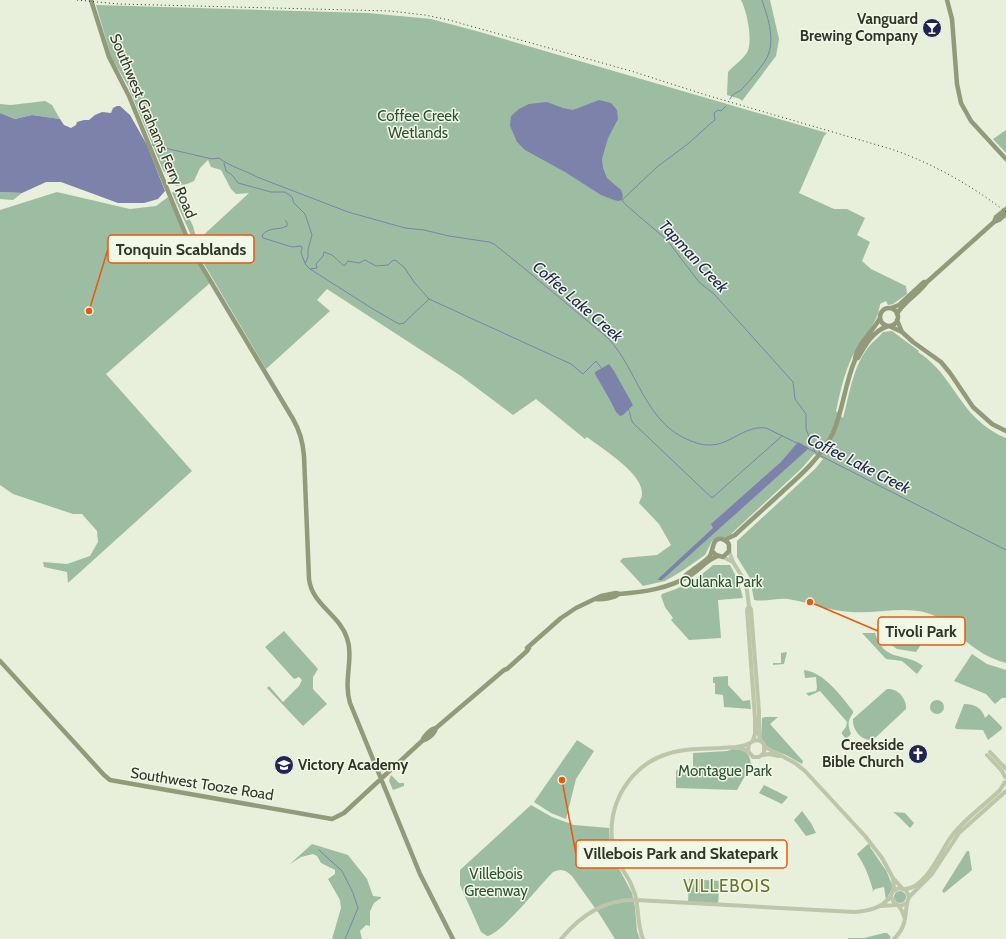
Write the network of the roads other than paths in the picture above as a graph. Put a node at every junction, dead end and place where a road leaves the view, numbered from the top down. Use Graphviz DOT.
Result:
graph roads {
  1 [pos="91,0"];
  2 [pos="946,0"];
  3 [pos="1006,159"];
  4 [pos="1006,209"];
  5 [pos="1006,214"];
  6 [pos="994,222"];
  7 [pos="927,282"];
  8 [pos="890,308"];
  9 [pos="897,314"];
  10 [pos="880,318"];
  11 [pos="897,320"];
  12 [pos="888,326"];
  13 [pos="902,332"];
  14 [pos="856,360"];
  15 [pos="1006,431"];
  16 [pos="735,535"];
  17 [pos="724,540"];
  18 [pos="729,545"];
  19 [pos="712,551"];
  20 [pos="729,551"];
  21 [pos="718,556"];
  22 [pos="723,557"];
  23 [pos="733,562"];
  24 [pos="684,578"];
  25 [pos="749,606"];
  26 [pos="0,661"];
  27 [pos="753,740"];
  28 [pos="761,741"];
  29 [pos="749,744"];
  30 [pos="736,747"];
  31 [pos="765,747"];
  32 [pos="748,751"];
  33 [pos="763,755"];
  34 [pos="781,756"];
  35 [pos="1006,769"];
  36 [pos="381,778"];
  37 [pos="1006,780"];
  38 [pos="1006,791"];
  39 [pos="893,878"];
  40 [pos="903,889"];
  41 [pos="894,891"];
  42 [pos="892,896"];
  43 [pos="909,897"];
  44 [pos="636,900"];
  45 [pos="907,903"];
  46 [pos="897,905"];
  47 [pos="881,906"];
  48 [pos="905,919"];
  49 [pos="453,939"];
  50 [pos="561,939"];
  51 [pos="643,939"];
  52 [pos="894,939"];
  1 -- 36 [label="main road, Southwest Grahams Ferry Road"];
  2 -- 3 [label="main road"];
  4 -- 6 [label="main road"];
  5 -- 6 [label="main road"];
  6 -- 7 [label="main road"];
  7 -- 8 [label="main road"];
  7 -- 9 [label="main road"];
  8 -- 9 [label="main road"];
  8 -- 10 [label="main road"];
  9 -- 11 [label="main road"];
  10 -- 12 [label="main road"];
  10 -- 14 [label="main road"];
  11 -- 12 [label="main road"];
  11 -- 13 [label="main road"];
  12 -- 13 [label="main road"];
  12 -- 14 [label="main road"];
  13 -- 15 [label="main road"];
  14 -- 16 [label="main road"];
  16 -- 17 [label="main road"];
  16 -- 18 [label="main road"];
  17 -- 18 [label="main road"];
  17 -- 19 [label="main road"];
  18 -- 20 [label="main road"];
  19 -- 21 [label="main road"];
  19 -- 24 [label="main road"];
  20 -- 22 [label="main road"];
  20 -- 23 [label="street"];
  21 -- 22 [label="main road"];
  21 -- 24 [label="main road"];
  22 -- 23 [label="street"];
  23 -- 25 [label="street"];
  24 -- 36 [label="main road, Southwest Tooze Road"];
  25 -- 27 [label="street"];
  25 -- 28 [label="street"];
  26 -- 36 [label="main road, Southwest Tooze Road"];
  27 -- 28 [label="street"];
  27 -- 29 [label="street"];
  28 -- 31 [label="street"];
  29 -- 30 [label="street"];
  29 -- 32 [label="street"];
  30 -- 32 [label="street"];
  30 -- 44 [label="street"];
  31 -- 33 [label="street"];
  31 -- 34 [label="street"];
  32 -- 33 [label="street"];
  33 -- 34 [label="street"];
  34 -- 39 [label="street"];
  35 -- 37 [label="street"];
  36 -- 49 [label="main road, Southwest Grahams Ferry Road"];
  37 -- 40 [label="street"];
  38 -- 43 [label="street"];
  39 -- 40 [label="street"];
  39 -- 41 [label="street"];
  40 -- 41 [label="street"];
  40 -- 43 [label="street"];
  41 -- 42 [label="street"];
  42 -- 46 [label="street"];
  42 -- 47 [label="street"];
  43 -- 45 [label="street"];
  44 -- 47 [label="street"];
  44 -- 50 [label="street"];
  44 -- 51 [label="street"];
  45 -- 46 [label="street"];
  45 -- 48 [label="street"];
  46 -- 47 [label="street"];
  46 -- 48 [label="street"];
  48 -- 52 [label="street"];
}
